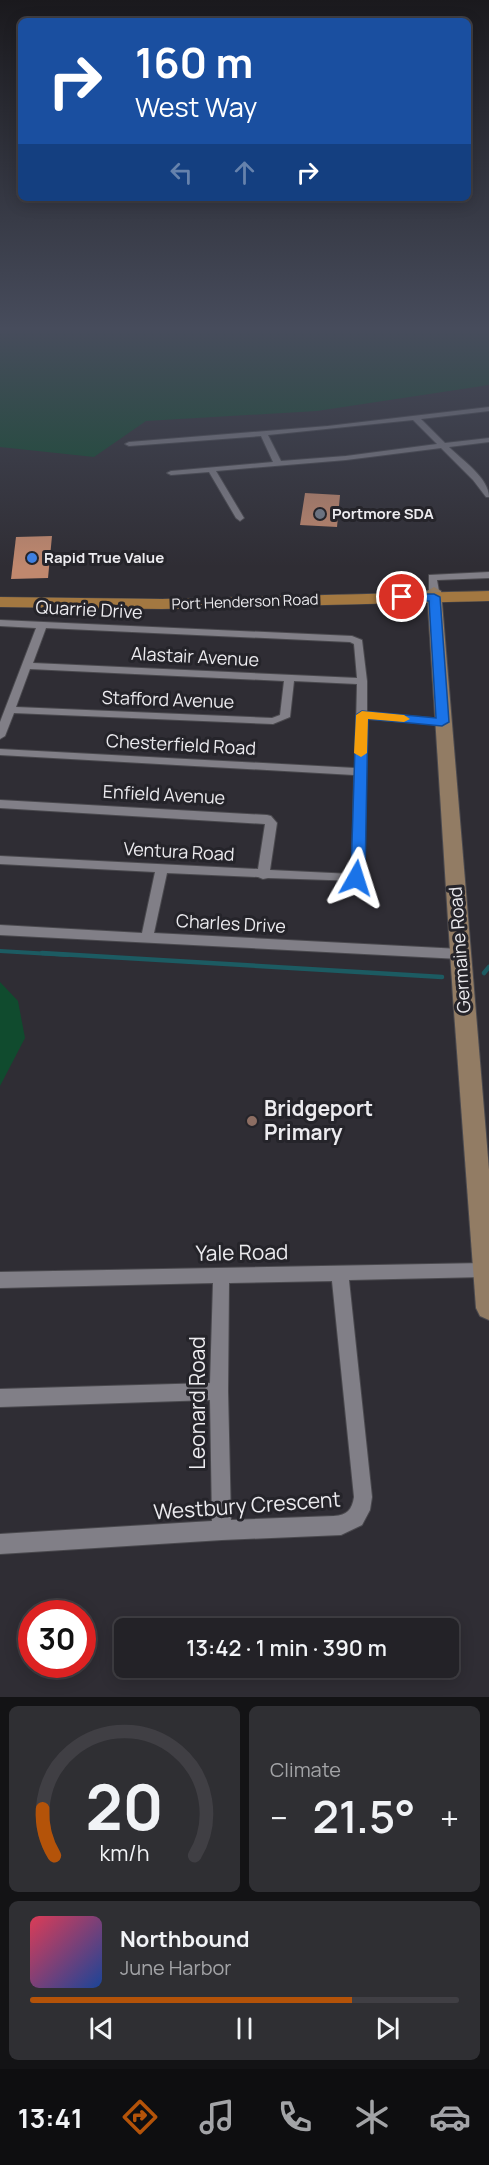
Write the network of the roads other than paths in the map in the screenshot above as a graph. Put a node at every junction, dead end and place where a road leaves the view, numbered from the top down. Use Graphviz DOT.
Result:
graph roads {
  1 [pos="489,409"];
  2 [pos="416,419"];
  3 [pos="263,432"];
  4 [pos="489,440"];
  5 [pos="129,444"];
  6 [pos="444,446"];
  7 [pos="277,462"];
  8 [pos="211,469"];
  9 [pos="171,473"];
  10 [pos="489,476"];
  11 [pos="476,478"];
  12 [pos="489,495"];
  13 [pos="240,518"];
  14 [pos="489,575"];
  15 [pos="489,590"];
  16 [pos="434,594"];
  17 [pos="489,596"];
  18 [pos="0,600"];
  19 [pos="0,623"];
  20 [pos="42,625"];
  21 [pos="26,666"];
  22 [pos="289,678"];
  23 [pos="362,681"];
  24 [pos="10,710"];
  25 [pos="362,715"];
  26 [pos="442,722"];
  27 [pos="0,736"];
  28 [pos="0,752"];
  29 [pos="360,772"];
  30 [pos="0,804"];
  31 [pos="0,860"];
  32 [pos="162,869"];
  33 [pos="263,875"];
  34 [pos="0,930"];
  35 [pos="147,938"];
  36 [pos="460,954"];
  37 [pos="484,1270"];
  38 [pos="340,1273"];
  39 [pos="221,1276"];
  40 [pos="0,1280"];
  41 [pos="489,1308"];
  42 [pos="219,1391"];
  43 [pos="0,1398"];
  44 [pos="222,1530"];
  45 [pos="0,1544"];
  1 -- 2 [label="street"];
  2 -- 3 [label="street"];
  2 -- 6 [label="street"];
  3 -- 5 [label="street"];
  3 -- 7 [label="street"];
  4 -- 6 [label="street"];
  6 -- 7 [label="street"];
  6 -- 11 [label="street"];
  7 -- 8 [label="street"];
  8 -- 9 [label="street"];
  8 -- 13 [label="street"];
  10 -- 11 [label="street"];
  11 -- 12 [label="street"];
  14 -- 16 [label="street"];
  15 -- 16 [label="main road, Port Henderson Road"];
  16 -- 17 [label="main road, Port Henderson Road"];
  16 -- 18 [label="main road, Port Henderson Road"];
  16 -- 26 [label="street, Germaine Road"];
  19 -- 20 [label="street, Quarrie Drive"];
  20 -- 21 [label="street"];
  20 -- 23 [label="street, Quarrie Drive"];
  21 -- 22 [label="street, Alastair Avenue"];
  21 -- 24 [label="street"];
  22 -- 23 [label="street, Alastair Avenue"];
  22 -- 24 [label="street, Stafford Avenue"];
  23 -- 25 [label="street"];
  24 -- 27 [label="street"];
  25 -- 26 [label="street"];
  25 -- 29 [label="street"];
  26 -- 36 [label="street, Germaine Road"];
  28 -- 29 [label="street, Chesterfield Road"];
  29 -- 33 [label="street, Ventura Road"];
  30 -- 33 [label="street, Enfield Avenue"];
  31 -- 32 [label="street, Ventura Road"];
  32 -- 33 [label="street, Ventura Road"];
  32 -- 35 [label="street"];
  34 -- 35 [label="street, Charles Drive"];
  35 -- 36 [label="street, Charles Drive"];
  36 -- 37 [label="street, Germaine Road"];
  37 -- 38 [label="street, Yale Road"];
  37 -- 41 [label="street, Germaine Road"];
  38 -- 39 [label="street, Yale Road"];
  38 -- 44 [label="street, Westbury Crescent"];
  39 -- 40 [label="street, Yale Road"];
  39 -- 42 [label="street, Leonard Road"];
  42 -- 43 [label="street"];
  42 -- 44 [label="street, Leonard Road"];
  44 -- 45 [label="street, Westbury Crescent"];
}
